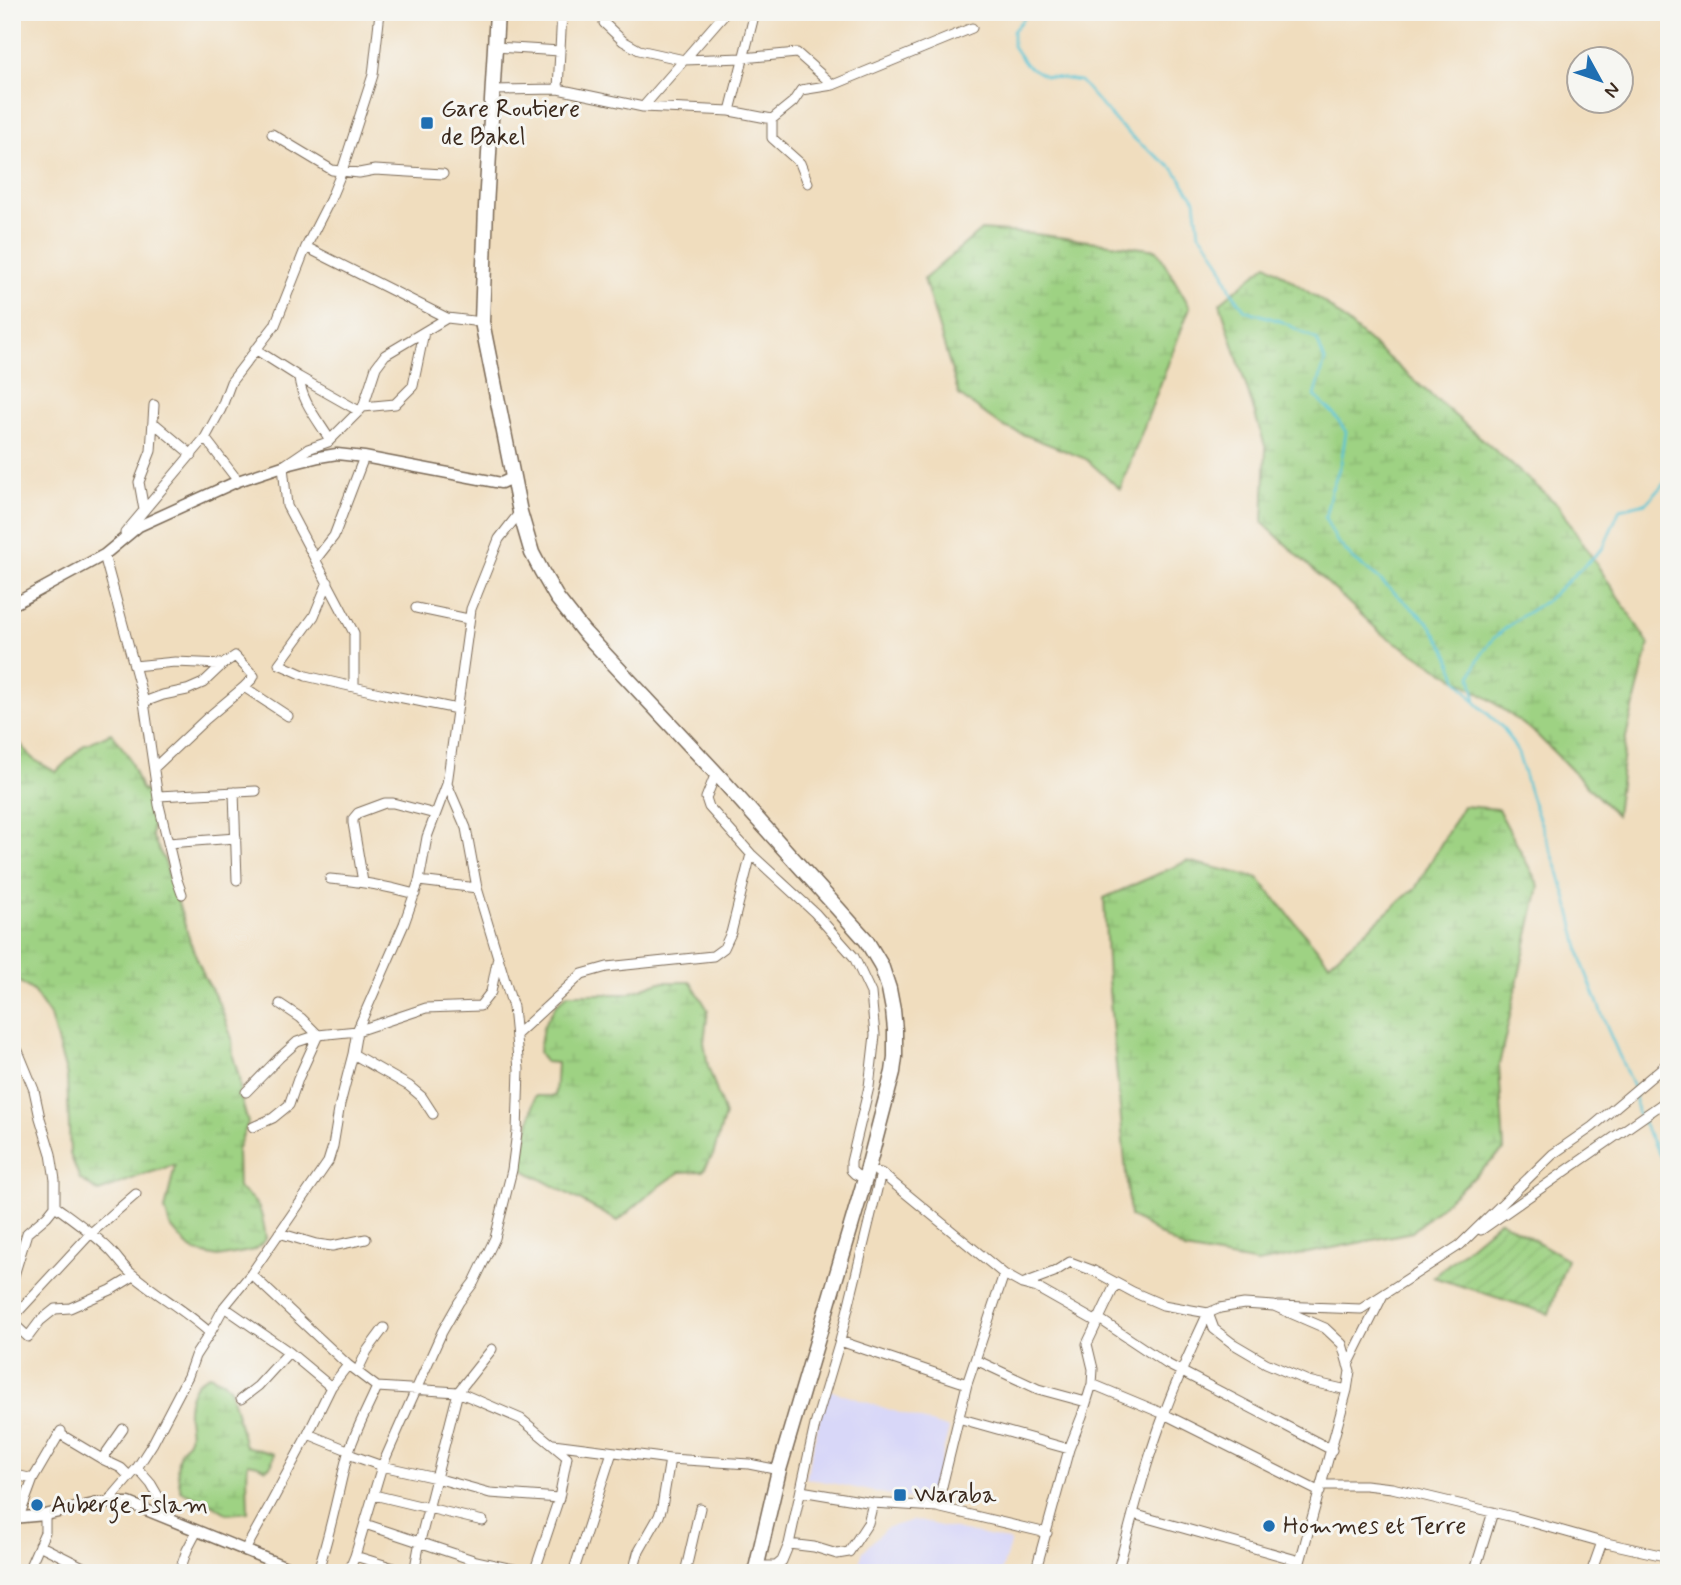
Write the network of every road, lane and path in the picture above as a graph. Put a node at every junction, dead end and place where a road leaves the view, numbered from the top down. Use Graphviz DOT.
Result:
graph roads {
  1 [pos="380,12"];
  2 [pos="497,12"];
  3 [pos="562,12"];
  4 [pos="726,12"];
  5 [pos="755,12"];
  6 [pos="604,23"];
  7 [pos="972,28"];
  8 [pos="495,47"];
  9 [pos="560,51"];
  10 [pos="743,58"];
  11 [pos="684,60"];
  12 [pos="833,85"];
  13 [pos="558,89"];
  14 [pos="493,90"];
  15 [pos="643,107"];
  16 [pos="730,111"];
  17 [pos="772,118"];
  18 [pos="272,134"];
  19 [pos="342,171"];
  20 [pos="443,174"];
  21 [pos="808,183"];
  22 [pos="306,247"];
  23 [pos="447,318"];
  24 [pos="482,322"];
  25 [pos="424,332"];
  26 [pos="255,349"];
  27 [pos="299,377"];
  28 [pos="154,405"];
  29 [pos="361,409"];
  30 [pos="153,423"];
  31 [pos="205,438"];
  32 [pos="330,440"];
  33 [pos="191,455"];
  34 [pos="364,457"];
  35 [pos="283,466"];
  36 [pos="514,477"];
  37 [pos="238,481"];
  38 [pos="144,510"];
  39 [pos="520,512"];
  40 [pos="108,551"];
  41 [pos="316,559"];
  42 [pos="328,582"];
  43 [pos="12,605"];
  44 [pos="416,608"];
  45 [pos="468,620"];
  46 [pos="223,664"];
  47 [pos="134,666"];
  48 [pos="354,686"];
  49 [pos="244,687"];
  50 [pos="144,702"];
  51 [pos="457,709"];
  52 [pos="289,716"];
  53 [pos="154,768"];
  54 [pos="716,773"];
  55 [pos="447,784"];
  56 [pos="256,791"];
  57 [pos="234,792"];
  58 [pos="158,796"];
  59 [pos="435,814"];
  60 [pos="236,838"];
  61 [pos="168,843"];
  62 [pos="751,854"];
  63 [pos="330,879"];
  64 [pos="237,880"];
  65 [pos="419,881"];
  66 [pos="363,882"];
  67 [pos="477,888"];
  68 [pos="182,894"];
  69 [pos="415,894"];
  70 [pos="498,956"];
  71 [pos="280,1004"];
  72 [pos="357,1031"];
  73 [pos="318,1035"];
  74 [pos="516,1035"];
  75 [pos="12,1044"];
  76 [pos="353,1055"];
  77 [pos="1669,1062"];
  78 [pos="246,1092"];
  79 [pos="1669,1099"];
  80 [pos="433,1114"];
  81 [pos="253,1127"];
  82 [pos="871,1174"];
  83 [pos="136,1194"];
  84 [pos="55,1206"];
  85 [pos="92,1233"];
  86 [pos="279,1233"];
  87 [pos="366,1239"];
  88 [pos="1460,1245"];
  89 [pos="251,1274"];
  90 [pos="1004,1274"];
  91 [pos="134,1276"];
  92 [pos="12,1282"];
  93 [pos="1116,1283"];
  94 [pos="1022,1284"];
  95 [pos="1382,1295"];
  96 [pos="1274,1306"];
  97 [pos="224,1307"];
  98 [pos="1208,1313"];
  99 [pos="12,1315"];
  100 [pos="1098,1320"];
  101 [pos="12,1322"];
  102 [pos="384,1328"];
  103 [pos="211,1333"];
  104 [pos="840,1341"];
  105 [pos="492,1349"];
  106 [pos="289,1352"];
  107 [pos="976,1360"];
  108 [pos="348,1365"];
  109 [pos="1348,1365"];
  110 [pos="358,1372"];
  111 [pos="1181,1372"];
  112 [pos="967,1384"];
  113 [pos="1092,1384"];
  114 [pos="331,1387"];
  115 [pos="377,1387"];
  116 [pos="416,1390"];
  117 [pos="1348,1390"];
  118 [pos="458,1392"];
  119 [pos="241,1399"];
  120 [pos="1086,1402"];
  121 [pos="1164,1414"];
  122 [pos="958,1418"];
  123 [pos="123,1429"];
  124 [pos="308,1434"];
  125 [pos="551,1444"];
  126 [pos="1069,1449"];
  127 [pos="1332,1450"];
  128 [pos="612,1452"];
  129 [pos="349,1453"];
  130 [pos="102,1459"];
  131 [pos="670,1459"];
  132 [pos="382,1466"];
  133 [pos="136,1468"];
  134 [pos="779,1470"];
  135 [pos="12,1474"];
  136 [pos="129,1476"];
  137 [pos="436,1478"];
  138 [pos="33,1479"];
  139 [pos="1321,1488"];
  140 [pos="801,1491"];
  141 [pos="374,1494"];
  142 [pos="559,1498"];
  143 [pos="107,1503"];
  144 [pos="873,1503"];
  145 [pos="937,1507"];
  146 [pos="429,1508"];
  147 [pos="700,1508"];
  148 [pos="1493,1512"];
  149 [pos="1133,1514"];
  150 [pos="45,1515"];
  151 [pos="15,1517"];
  152 [pos="172,1520"];
  153 [pos="483,1521"];
  154 [pos="365,1524"];
  155 [pos="197,1531"];
  156 [pos="1047,1532"];
  157 [pos="420,1541"];
  158 [pos="1602,1542"];
  159 [pos="789,1544"];
  160 [pos="39,1545"];
  161 [pos="245,1550"];
  162 [pos="355,1556"];
  163 [pos="1669,1557"];
  164 [pos="1300,1561"];
  165 [pos="756,1569"];
  166 [pos="298,1572"];
  167 [pos="27,1573"];
  168 [pos="95,1573"];
  169 [pos="179,1573"];
  170 [pos="317,1573"];
  171 [pos="348,1573"];
  172 [pos="412,1573"];
  173 [pos="533,1573"];
  174 [pos="574,1573"];
  175 [pos="633,1573"];
  176 [pos="685,1573"];
  177 [pos="1035,1573"];
  178 [pos="1116,1573"];
  179 [pos="1297,1573"];
  180 [pos="1474,1573"];
  181 [pos="1591,1573"];
  1 -- 19 [label="street"];
  2 -- 8 [label="main road"];
  3 -- 9 [label="street"];
  4 -- 11 [label="street"];
  5 -- 10 [label="street"];
  6 -- 11 [label="street"];
  7 -- 12 [label="street"];
  8 -- 9 [label="street"];
  8 -- 14 [label="main road"];
  9 -- 13 [label="street"];
  10 -- 11 [label="street"];
  10 -- 12 [label="street"];
  10 -- 16 [label="street"];
  11 -- 15 [label="street"];
  12 -- 17 [label="street"];
  13 -- 14 [label="street"];
  13 -- 15 [label="street"];
  14 -- 24 [label="main road"];
  15 -- 16 [label="street"];
  16 -- 17 [label="street"];
  17 -- 21 [label="street"];
  18 -- 19 [label="street"];
  19 -- 20 [label="street"];
  19 -- 22 [label="street"];
  22 -- 23 [label="street"];
  22 -- 26 [label="street"];
  23 -- 24 [label="street"];
  23 -- 25 [label="street"];
  24 -- 36 [label="main road"];
  25 -- 29 [label="street"];
  25 -- 29 [label="street"];
  26 -- 27 [label="street"];
  26 -- 31 [label="street"];
  27 -- 29 [label="street"];
  27 -- 32 [label="street"];
  28 -- 30 [label="street"];
  29 -- 32 [label="street"];
  30 -- 33 [label="street"];
  30 -- 38 [label="street"];
  31 -- 33 [label="street"];
  31 -- 37 [label="street"];
  32 -- 35 [label="street"];
  33 -- 38 [label="street"];
  34 -- 35 [label="street"];
  34 -- 36 [label="street"];
  34 -- 41 [label="street"];
  35 -- 37 [label="street"];
  35 -- 41 [label="street"];
  36 -- 39 [label="main road"];
  37 -- 40 [label="street"];
  38 -- 40 [label="street"];
  39 -- 45 [label="street"];
  39 -- 54 [label="main road"];
  40 -- 43 [label="street"];
  40 -- 47 [label="street"];
  41 -- 42 [label="street"];
  42 -- 48 [label="street"];
  42 -- 48 [label="street"];
  44 -- 45 [label="street"];
  45 -- 51 [label="street"];
  46 -- 47 [label="street"];
  46 -- 49 [label="street"];
  46 -- 50 [label="street"];
  47 -- 50 [label="street"];
  48 -- 51 [label="street"];
  49 -- 52 [label="street"];
  49 -- 53 [label="street"];
  50 -- 53 [label="street"];
  51 -- 55 [label="street"];
  53 -- 58 [label="street"];
  54 -- 62 [label="street"];
  54 -- 82 [label="main road"];
  55 -- 59 [label="street"];
  55 -- 67 [label="street"];
  56 -- 57 [label="street"];
  57 -- 58 [label="street"];
  57 -- 60 [label="street"];
  58 -- 61 [label="street"];
  59 -- 65 [label="street"];
  59 -- 66 [label="street"];
  60 -- 61 [label="street"];
  60 -- 64 [label="street"];
  61 -- 68 [label="street"];
  62 -- 74 [label="street"];
  62 -- 82 [label="street"];
  63 -- 66 [label="street"];
  65 -- 67 [label="street"];
  65 -- 69 [label="street"];
  66 -- 69 [label="street"];
  67 -- 70 [label="street"];
  69 -- 72 [label="street"];
  70 -- 72 [label="street"];
  70 -- 74 [label="street"];
  71 -- 73 [label="street"];
  72 -- 73 [label="street"];
  72 -- 76 [label="street"];
  73 -- 78 [label="street"];
  73 -- 81 [label="street"];
  74 -- 116 [label="street"];
  75 -- 84 [label="street"];
  76 -- 80 [label="street"];
  76 -- 86 [label="street"];
  77 -- 88 [label="street"];
  79 -- 88 [label="street"];
  82 -- 90 [label="street"];
  82 -- 104 [label="street"];
  82 -- 134 [label="main road"];
  83 -- 85 [label="street"];
  84 -- 85 [label="street"];
  84 -- 92 [label="street"];
  85 -- 91 [label="street"];
  85 -- 99 [label="street"];
  86 -- 87 [label="street"];
  86 -- 89 [label="street"];
  88 -- 95 [label="street"];
  89 -- 97 [label="street"];
  89 -- 108 [label="street"];
  90 -- 94 [label="street"];
  90 -- 107 [label="street"];
  91 -- 101 [label="street"];
  91 -- 103 [label="street"];
  93 -- 94 [label="street"];
  93 -- 98 [label="street"];
  93 -- 100 [label="street"];
  94 -- 100 [label="street"];
  95 -- 96 [label="street"];
  95 -- 109 [label="street"];
  96 -- 98 [label="street"];
  96 -- 109 [label="street"];
  97 -- 103 [label="street"];
  97 -- 106 [label="street"];
  98 -- 111 [label="street"];
  98 -- 117 [label="street"];
  100 -- 111 [label="street"];
  100 -- 113 [label="street"];
  102 -- 110 [label="street"];
  103 -- 133 [label="street"];
  104 -- 112 [label="street"];
  104 -- 140 [label="street"];
  105 -- 118 [label="street"];
  106 -- 114 [label="street"];
  106 -- 119 [label="street"];
  107 -- 112 [label="street"];
  107 -- 120 [label="street"];
  108 -- 110 [label="street"];
  108 -- 114 [label="street"];
  109 -- 117 [label="street"];
  110 -- 115 [label="street"];
  111 -- 121 [label="street"];
  111 -- 127 [label="street"];
  112 -- 122 [label="street"];
  113 -- 120 [label="street"];
  113 -- 121 [label="street"];
  114 -- 124 [label="street"];
  115 -- 116 [label="street"];
  115 -- 129 [label="street"];
  116 -- 118 [label="street"];
  116 -- 132 [label="street"];
  117 -- 127 [label="street"];
  118 -- 125 [label="street"];
  118 -- 137 [label="street"];
  120 -- 126 [label="street"];
  121 -- 139 [label="street"];
  121 -- 149 [label="street"];
  122 -- 126 [label="street"];
  122 -- 145 [label="street"];
  123 -- 130 [label="street"];
  124 -- 129 [label="street"];
  124 -- 161 [label="street"];
  125 -- 128 [label="street"];
  125 -- 142 [label="street"];
  126 -- 156 [label="street"];
  127 -- 139 [label="street"];
  128 -- 131 [label="street"];
  128 -- 174 [label="street"];
  129 -- 132 [label="street"];
  129 -- 170 [label="street"];
  130 -- 136 [label="street"];
  130 -- 138 [label="street"];
  131 -- 134 [label="street"];
  131 -- 175 [label="street"];
  132 -- 137 [label="street"];
  132 -- 141 [label="street"];
  133 -- 136 [label="street"];
  133 -- 152 [label="street"];
  134 -- 165 [label="main road"];
  135 -- 138 [label="street"];
  136 -- 143 [label="street"];
  137 -- 142 [label="street"];
  137 -- 146 [label="street"];
  138 -- 151 [label="street"];
  139 -- 148 [label="street"];
  139 -- 164 [label="street"];
  140 -- 144 [label="street"];
  140 -- 159 [label="street"];
  141 -- 146 [label="street"];
  141 -- 154 [label="street"];
  142 -- 173 [label="street"];
  143 -- 150 [label="street"];
  143 -- 152 [label="street"];
  144 -- 145 [label="street"];
  144 -- 159 [label="street"];
  145 -- 156 [label="street"];
  146 -- 153 [label="street"];
  146 -- 157 [label="street"];
  147 -- 176 [label="street"];
  148 -- 158 [label="street"];
  148 -- 180 [label="street"];
  149 -- 164 [label="street"];
  149 -- 178 [label="street"];
  150 -- 151 [label="street"];
  150 -- 160 [label="street"];
  152 -- 155 [label="street"];
  154 -- 157 [label="street"];
  154 -- 162 [label="street"];
  155 -- 161 [label="street"];
  155 -- 169 [label="street"];
  156 -- 177 [label="street"];
  157 -- 172 [label="street"];
  157 -- 173 [label="street"];
  158 -- 163 [label="street"];
  158 -- 181 [label="street"];
  159 -- 165 [label="street"];
  160 -- 167 [label="street"];
  160 -- 168 [label="street"];
  161 -- 166 [label="street"];
  162 -- 171 [label="street"];
  162 -- 172 [label="street"];
  164 -- 179 [label="street"];
}
